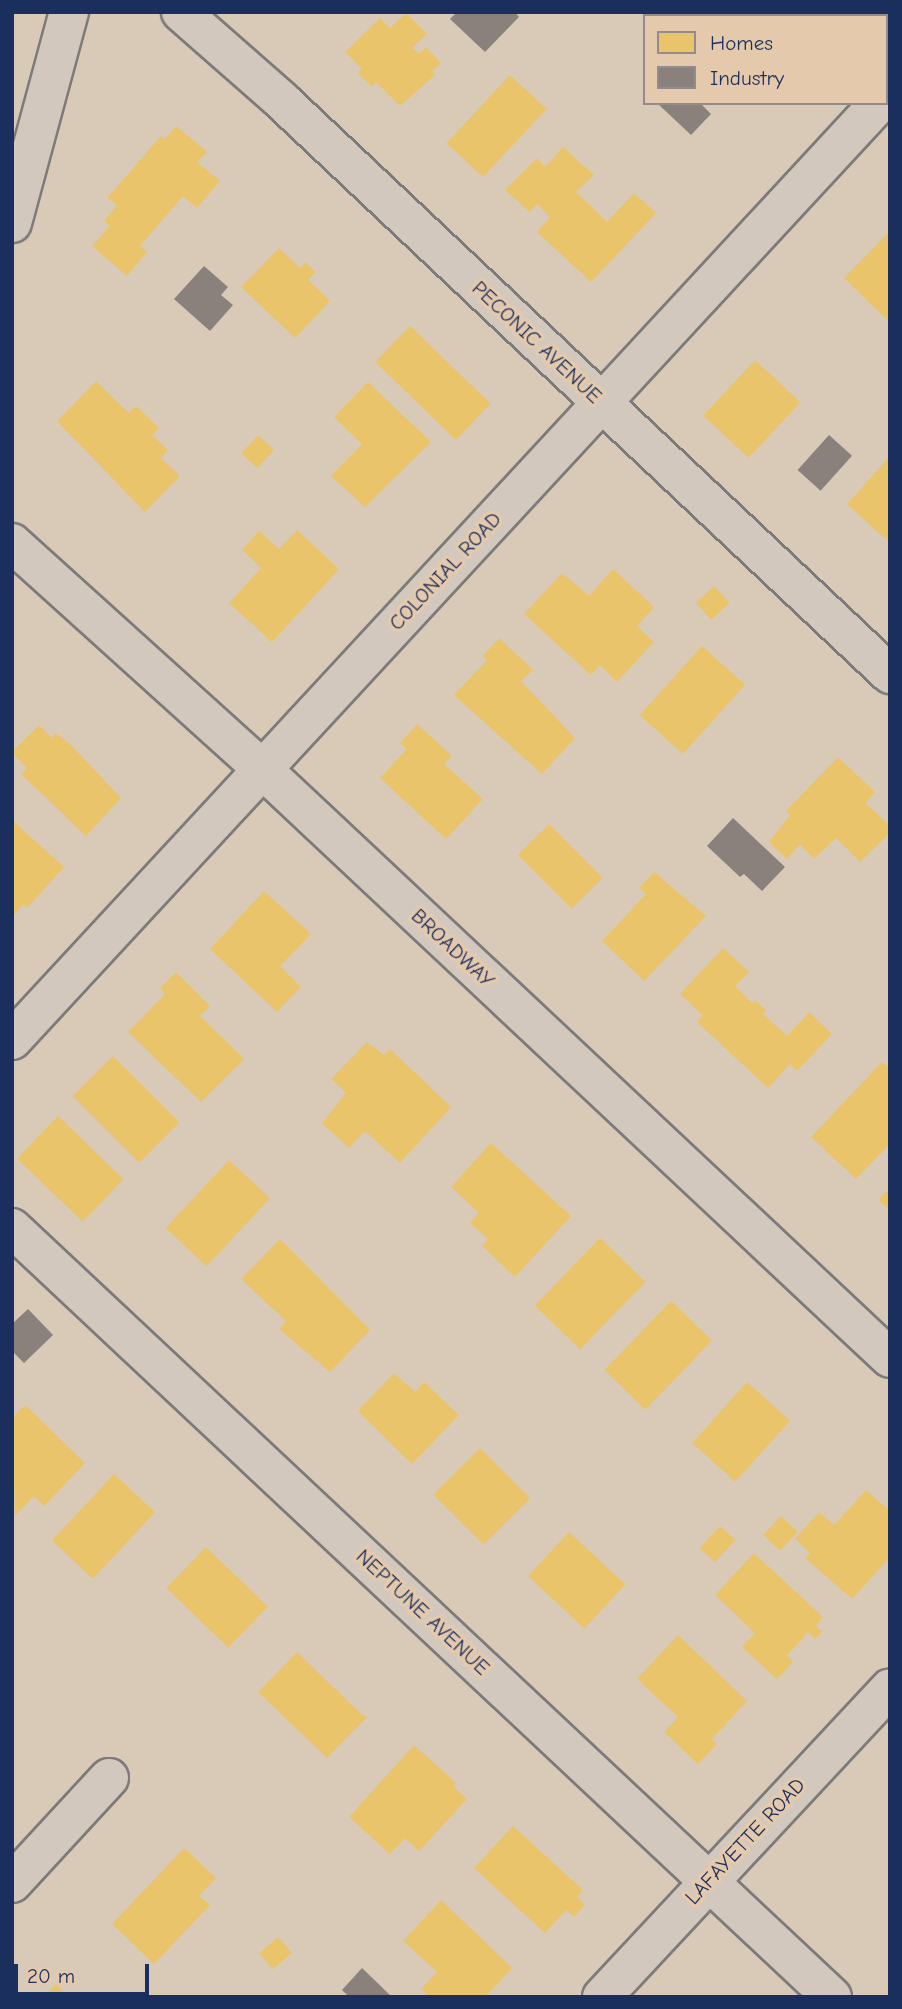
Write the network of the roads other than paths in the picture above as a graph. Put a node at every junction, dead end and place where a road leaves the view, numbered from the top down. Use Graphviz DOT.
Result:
graph roads {
  1 [pos="69,12"];
  2 [pos="181,12"];
  3 [pos="876,105"];
  4 [pos="12,223"];
  5 [pos="601,402"];
  6 [pos="12,543"];
  7 [pos="890,674"];
  8 [pos="261,768"];
  9 [pos="12,1040"];
  10 [pos="12,1228"];
  11 [pos="890,1358"];
  12 [pos="890,1688"];
  13 [pos="109,1778"];
  14 [pos="708,1880"];
  15 [pos="12,1882"];
  16 [pos="601,1997"];
  17 [pos="832,1997"];
  1 -- 4 [label="street"];
  2 -- 5 [label="street, PECONIC AVENUE"];
  3 -- 5 [label="street, COLONIAL ROAD"];
  5 -- 7 [label="street, PECONIC AVENUE"];
  5 -- 8 [label="street, COLONIAL ROAD"];
  6 -- 8 [label="street, BROADWAY"];
  8 -- 9 [label="street, COLONIAL ROAD"];
  8 -- 11 [label="street, BROADWAY"];
  10 -- 14 [label="street, NEPTUNE AVENUE"];
  12 -- 14 [label="street, LAFAYETTE ROAD"];
  13 -- 15 [label="street"];
  14 -- 16 [label="street, LAFAYETTE ROAD"];
  14 -- 17 [label="street, NEPTUNE AVENUE"];
}
